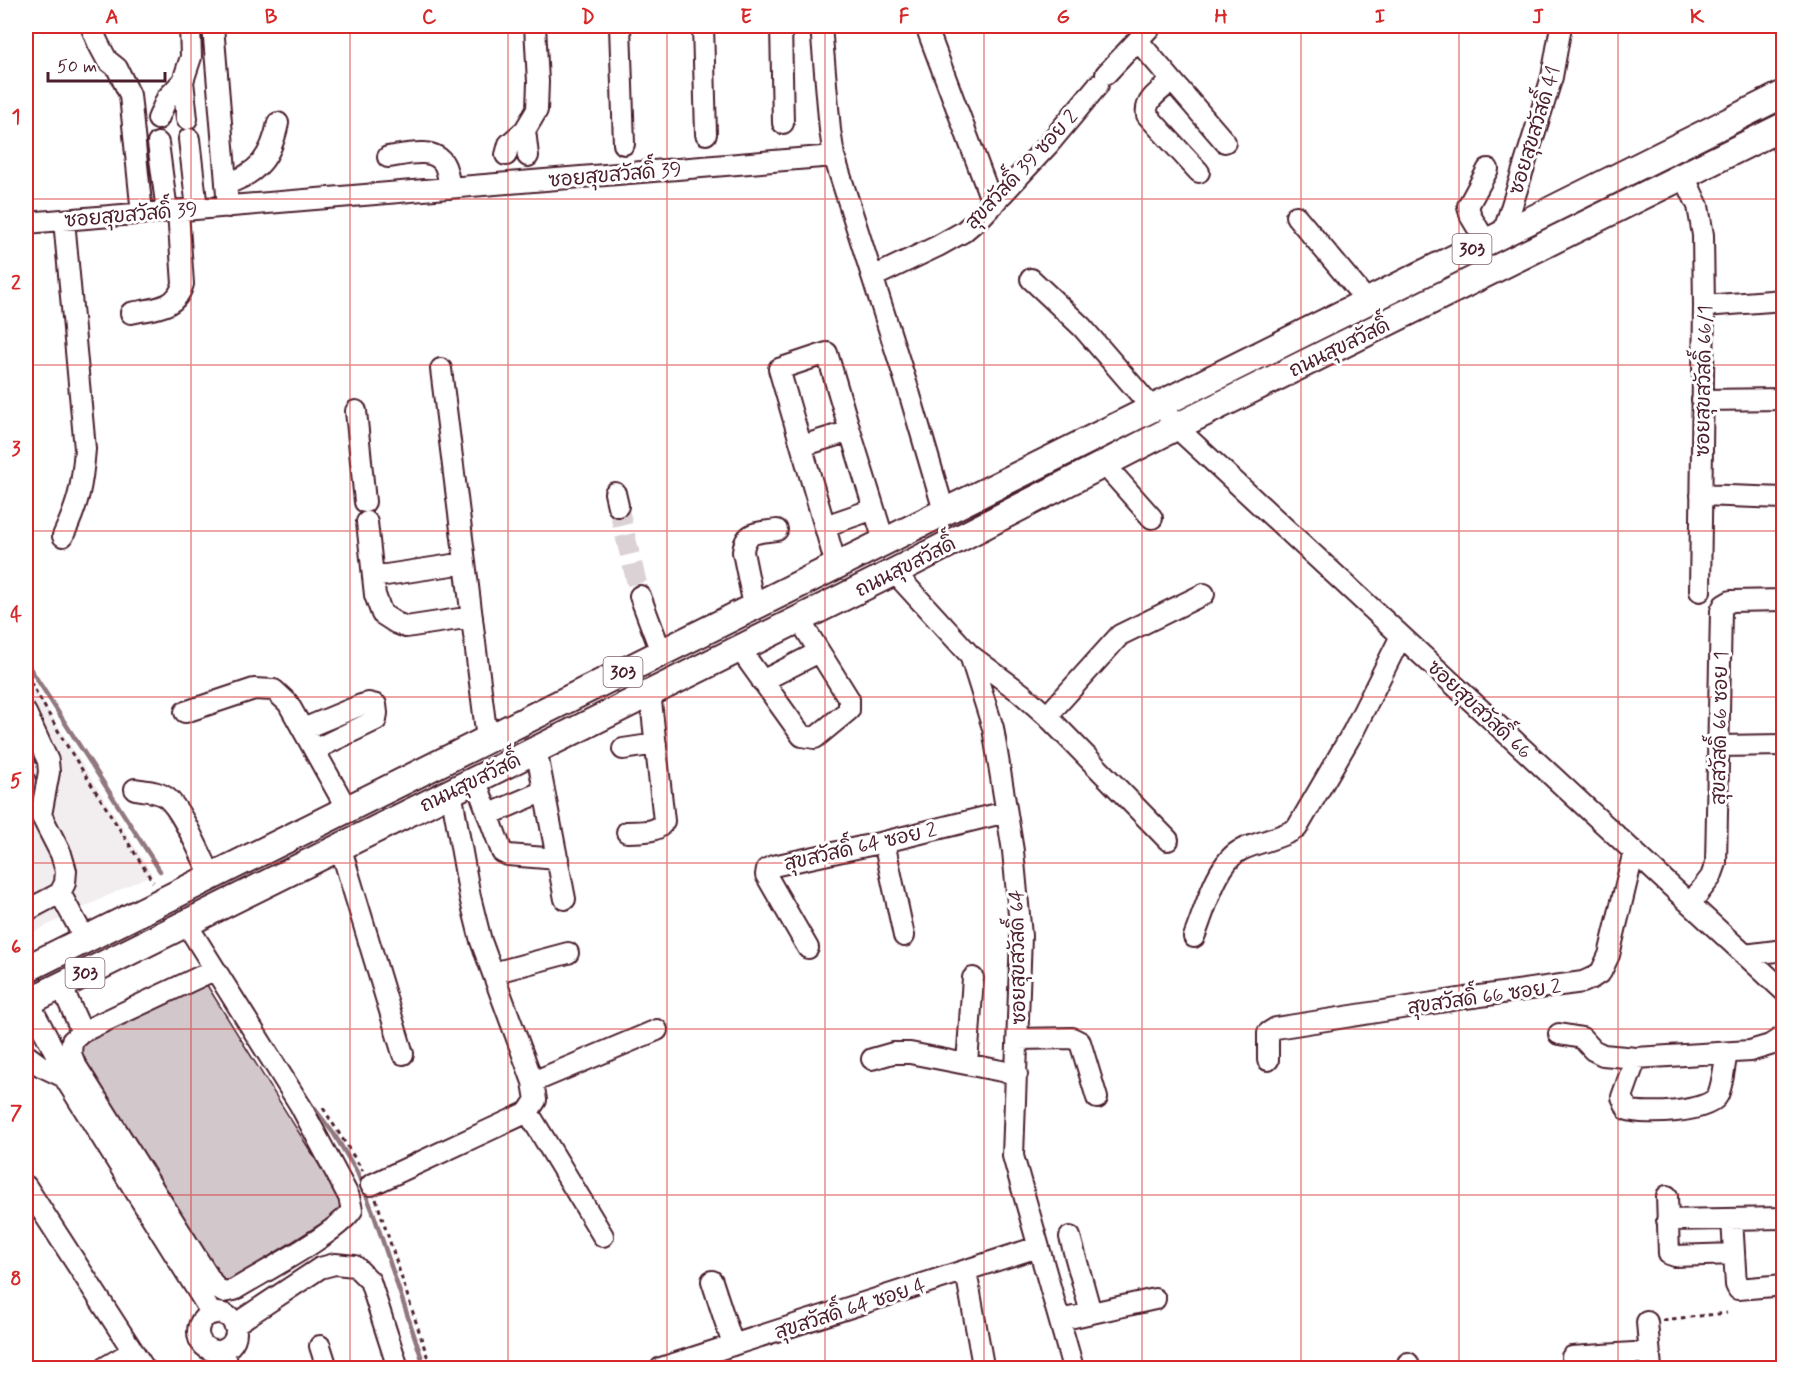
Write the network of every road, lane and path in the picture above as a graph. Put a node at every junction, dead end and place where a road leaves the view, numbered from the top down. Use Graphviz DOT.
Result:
graph roads {
  1 [pos="92,26"];
  2 [pos="190,26"];
  3 [pos="213,26"];
  4 [pos="535,26"];
  5 [pos="620,26"];
  6 [pos="703,26"];
  7 [pos="781,26"];
  8 [pos="820,26"];
  9 [pos="926,26"];
  10 [pos="1151,26"];
  11 [pos="1556,27"];
  12 [pos="1138,41"];
  13 [pos="183,81"];
  14 [pos="1172,81"];
  15 [pos="1784,94"];
  16 [pos="158,119"];
  17 [pos="188,119"];
  18 [pos="278,123"];
  19 [pos="783,123"];
  20 [pos="525,130"];
  21 [pos="706,134"];
  22 [pos="1781,134"];
  23 [pos="189,139"];
  24 [pos="1225,142"];
  25 [pos="158,143"];
  26 [pos="624,144"];
  27 [pos="834,156"];
  28 [pos="388,157"];
  29 [pos="529,168"];
  30 [pos="506,169"];
  31 [pos="1488,169"];
  32 [pos="1199,172"];
  33 [pos="1684,176"];
  34 [pos="226,184"];
  35 [pos="450,188"];
  36 [pos="993,206"];
  37 [pos="228,207"];
  38 [pos="181,210"];
  39 [pos="142,214"];
  40 [pos="1296,216"];
  41 [pos="64,220"];
  42 [pos="26,223"];
  43 [pos="1495,238"];
  44 [pos="873,277"];
  45 [pos="1031,279"];
  46 [pos="1784,300"];
  47 [pos="1366,301"];
  48 [pos="1704,306"];
  49 [pos="131,313"];
  50 [pos="441,369"];
  51 [pos="1784,399"];
  52 [pos="1702,400"];
  53 [pos="1156,406"];
  54 [pos="356,411"];
  55 [pos="1176,427"];
  56 [pos="850,431"];
  57 [pos="802,446"];
  58 [pos="1104,464"];
  59 [pos="1701,495"];
  60 [pos="1784,498"];
  61 [pos="874,509"];
  62 [pos="944,512"];
  63 [pos="1152,518"];
  64 [pos="825,526"];
  65 [pos="777,530"];
  66 [pos="63,536"];
  67 [pos="884,541"];
  68 [pos="465,563"];
  69 [pos="836,565"];
  70 [pos="894,572"];
  71 [pos="373,577"];
  72 [pos="1700,591"];
  73 [pos="1204,594"];
  74 [pos="640,596"];
  75 [pos="1784,600"];
  76 [pos="754,606"];
  77 [pos="472,616"];
  78 [pos="799,619"];
  79 [pos="1401,636"];
  80 [pos="739,648"];
  81 [pos="662,652"];
  82 [pos="819,652"];
  83 [pos="970,655"];
  84 [pos="26,674"];
  85 [pos="762,681"];
  86 [pos="650,692"];
  87 [pos="185,712"];
  88 [pos="26,713"];
  89 [pos="339,714"];
  90 [pos="1047,716"];
  91 [pos="303,729"];
  92 [pos="349,734"];
  93 [pos="487,739"];
  94 [pos="656,744"];
  95 [pos="1784,745"];
  96 [pos="1718,746"];
  97 [pos="536,749"];
  98 [pos="623,749"];
  99 [pos="314,750"];
  100 [pos="475,779"];
  101 [pos="135,789"];
  102 [pos="544,790"];
  103 [pos="451,791"];
  104 [pos="347,809"];
  105 [pos="1006,812"];
  106 [pos="488,816"];
  107 [pos="33,818"];
  108 [pos="627,832"];
  109 [pos="1168,840"];
  110 [pos="884,842"];
  111 [pos="340,846"];
  112 [pos="1634,851"];
  113 [pos="558,859"];
  114 [pos="212,877"];
  115 [pos="60,893"];
  116 [pos="566,899"];
  117 [pos="164,900"];
  118 [pos="1690,904"];
  119 [pos="26,911"];
  120 [pos="186,923"];
  121 [pos="904,936"];
  122 [pos="1194,937"];
  123 [pos="86,939"];
  124 [pos="808,948"];
  125 [pos="1784,950"];
  126 [pos="568,953"];
  127 [pos="1745,955"];
  128 [pos="26,969"];
  129 [pos="214,970"];
  130 [pos="493,973"];
  131 [pos="973,978"];
  132 [pos="62,985"];
  133 [pos="1784,991"];
  134 [pos="27,1002"];
  135 [pos="657,1030"];
  136 [pos="82,1032"];
  137 [pos="1559,1034"];
  138 [pos="1784,1036"];
  139 [pos="1018,1039"];
  140 [pos="1727,1053"];
  141 [pos="403,1054"];
  142 [pos="26,1055"];
  143 [pos="1636,1058"];
  144 [pos="872,1059"];
  145 [pos="1268,1060"];
  146 [pos="967,1064"];
  147 [pos="1017,1074"];
  148 [pos="64,1077"];
  149 [pos="533,1082"];
  150 [pos="1097,1098"];
  151 [pos="528,1112"];
  152 [pos="371,1185"];
  153 [pos="26,1186"];
  154 [pos="1667,1196"];
  155 [pos="1784,1218"];
  156 [pos="1732,1219"];
  157 [pos="1667,1220"];
  158 [pos="603,1236"];
  159 [pos="1070,1238"];
  160 [pos="1038,1247"];
  161 [pos="1734,1254"];
  162 [pos="966,1271"];
  163 [pos="712,1281"];
  164 [pos="1784,1286"];
  165 [pos="1155,1299"];
  166 [pos="1091,1313"];
  167 [pos="1727,1313"];
  168 [pos="212,1314"];
  169 [pos="1060,1320"];
  170 [pos="1647,1322"];
  171 [pos="234,1325"];
  172 [pos="320,1346"];
  173 [pos="733,1346"];
  174 [pos="133,1351"];
  175 [pos="1572,1357"];
  176 [pos="219,1359"];
  177 [pos="1650,1360"];
  178 [pos="104,1368"];
  179 [pos="144,1368"];
  180 [pos="327,1368"];
  181 [pos="398,1368"];
  182 [pos="661,1368"];
  183 [pos="981,1368"];
  184 [pos="1073,1368"];
  1 -- 39 [label="street"];
  2 -- 13 [label="street"];
  3 -- 34 [label="street"];
  4 -- 20 [label="street"];
  5 -- 26 [label="street"];
  6 -- 21 [label="street"];
  7 -- 19 [label="street"];
  8 -- 27 [label="street"];
  9 -- 36 [label="street"];
  10 -- 12 [label="street, สุขสวัสดิ์ 39 ซอย 2"];
  11 -- 43 [label="street, ซอยสุขสวัสดิ์ 41"];
  12 -- 14 [label="street"];
  12 -- 36 [label="street, สุขสวัสดิ์ 39 ซอย 2"];
  13 -- 16 [label="street"];
  13 -- 17 [label="street"];
  14 -- 24 [label="street"];
  14 -- 32 [label="street"];
  15 -- 43 [label="main road, ถนนสุขสวัสดิ์ / 303"];
  18 -- 34 [label="street"];
  20 -- 29 [label="street"];
  20 -- 30 [label="street"];
  22 -- 33 [label="main road, ถนนสุขสวัสดิ์ / 303"];
  23 -- 38 [label="street"];
  25 -- 38 [label="street"];
  27 -- 29 [label="street, ซอยสุขสวัสดิ์ 39"];
  27 -- 44 [label="street"];
  28 -- 35 [label="street"];
  29 -- 30 [label="street, ซอยสุขสวัสดิ์ 39"];
  30 -- 35 [label="street, ซอยสุขสวัสดิ์ 39"];
  31 -- 43 [label="street"];
  33 -- 48 [label="street, ซอยสุขสวัสดิ์ 66/1"];
  33 -- 55 [label="main road, ถนนสุขสวัสดิ์ / 303"];
  34 -- 37 [label="street"];
  35 -- 37 [label="street, ซอยสุขสวัสดิ์ 39"];
  36 -- 44 [label="street, สุขสวัสดิ์ 39 ซอย 2"];
  37 -- 38 [label="street, ซอยสุขสวัสดิ์ 39"];
  38 -- 39 [label="street, ซอยสุขสวัสดิ์ 39"];
  38 -- 49 [label="street"];
  39 -- 41 [label="street, ซอยสุขสวัสดิ์ 39"];
  40 -- 47 [label="street"];
  41 -- 42 [label="street, ซอยสุขสวัสดิ์ 39"];
  41 -- 66 [label="street"];
  43 -- 47 [label="main road, ถนนสุขสวัสดิ์ / 303"];
  44 -- 62 [label="street"];
  45 -- 53 [label="street, ซอยสุขสวัสดิ์ 66"];
  46 -- 48 [label="street"];
  47 -- 53 [label="main road, ถนนสุขสวัสดิ์ / 303"];
  48 -- 52 [label="street, ซอยสุขสวัสดิ์ 66/1"];
  50 -- 68 [label="street"];
  51 -- 52 [label="street"];
  52 -- 59 [label="street, ซอยสุขสวัสดิ์ 66/1"];
  53 -- 55 [label="street, ซอยสุขสวัสดิ์ 66"];
  53 -- 62 [label="main road, ถนนสุขสวัสดิ์ / 303"];
  54 -- 71 [label="street"];
  55 -- 58 [label="main road, ถนนสุขสวัสดิ์ / 303"];
  55 -- 79 [label="street, ซอยสุขสวัสดิ์ 66"];
  56 -- 57 [label="street"];
  56 -- 57 [label="street"];
  56 -- 61 [label="street"];
  57 -- 64 [label="street"];
  58 -- 63 [label="street"];
  58 -- 70 [label="main road, ถนนสุขสวัสดิ์ / 303"];
  59 -- 60 [label="street"];
  59 -- 72 [label="street, ซอยสุขสวัสดิ์ 66/1"];
  61 -- 64 [label="street"];
  61 -- 67 [label="street"];
  62 -- 67 [label="main road, ถนนสุขสวัสดิ์ / 303"];
  64 -- 69 [label="street"];
  65 -- 76 [label="street"];
  67 -- 69 [label="main road, ถนนสุขสวัสดิ์ / 303"];
  68 -- 71 [label="street"];
  68 -- 77 [label="street"];
  69 -- 76 [label="main road, ถนนสุขสวัสดิ์ / 303"];
  70 -- 78 [label="main road, ถนนสุขสวัสดิ์ / 303"];
  70 -- 83 [label="street, ซอยสุขสวัสดิ์ 64"];
  71 -- 77 [label="street"];
  73 -- 90 [label="street"];
  74 -- 81 [label="street"];
  75 -- 96 [label="street, สุขสวัสดิ์ 66 ซอย 1"];
  76 -- 81 [label="main road, ถนนสุขสวัสดิ์ / 303"];
  77 -- 93 [label="street"];
  78 -- 80 [label="main road, ถนนสุขสวัสดิ์ / 303"];
  78 -- 82 [label="street"];
  79 -- 112 [label="street, ซอยสุขสวัสดิ์ 66"];
  79 -- 122 [label="street"];
  80 -- 85 [label="street"];
  80 -- 86 [label="main road, ถนนสุขสวัสดิ์ / 303"];
  81 -- 93 [label="main road, ถนนสุขสวัสดิ์ / 303"];
  82 -- 85 [label="street"];
  82 -- 85 [label="street"];
  83 -- 90 [label="street"];
  83 -- 105 [label="street, ซอยสุขสวัสดิ์ 64"];
  84 -- 117 [label="path"];
  86 -- 94 [label="street"];
  86 -- 97 [label="main road, ถนนสุขสวัสดิ์ / 303"];
  87 -- 91 [label="street"];
  88 -- 107 [label="street"];
  89 -- 91 [label="street"];
  89 -- 92 [label="street"];
  89 -- 92 [label="street"];
  90 -- 109 [label="street"];
  91 -- 99 [label="street"];
  92 -- 99 [label="street"];
  93 -- 104 [label="main road, ถนนสุขสวัสดิ์ / 303"];
  94 -- 98 [label="street"];
  94 -- 108 [label="street"];
  95 -- 96 [label="street"];
  96 -- 118 [label="street, สุขสวัสดิ์ 66 ซอย 1"];
  97 -- 100 [label="main road, ถนนสุขสวัสดิ์ / 303"];
  97 -- 102 [label="street"];
  99 -- 104 [label="street"];
  100 -- 103 [label="main road, ถนนสุขสวัสดิ์ / 303"];
  100 -- 106 [label="street"];
  101 -- 114 [label="street"];
  102 -- 106 [label="street"];
  102 -- 113 [label="street"];
  103 -- 111 [label="main road, ถนนสุขสวัสดิ์ / 303"];
  103 -- 130 [label="street"];
  104 -- 114 [label="main road, ถนนสุขสวัสดิ์ / 303"];
  105 -- 110 [label="street, สุขสวัสดิ์ 64 ซอย 2"];
  105 -- 139 [label="street, ซอยสุขสวัสดิ์ 64"];
  106 -- 113 [label="street"];
  107 -- 115 [label="street"];
  110 -- 121 [label="street"];
  110 -- 124 [label="street, สุขสวัสดิ์ 64 ซอย 2"];
  111 -- 120 [label="main road, ถนนสุขสวัสดิ์ / 303"];
  111 -- 141 [label="street"];
  112 -- 118 [label="street, ซอยสุขสวัสดิ์ 66"];
  112 -- 145 [label="street, สุขสวัสดิ์ 66 ซอย 2"];
  113 -- 116 [label="street"];
  114 -- 117 [label="main road, ถนนสุขสวัสดิ์ / 303"];
  115 -- 119 [label="street"];
  115 -- 123 [label="street"];
  117 -- 123 [label="main road, ถนนสุขสวัสดิ์ / 303"];
  118 -- 127 [label="street, ซอยสุขสวัสดิ์ 66"];
  120 -- 129 [label="street"];
  120 -- 132 [label="main road, ถนนสุขสวัสดิ์ / 303"];
  123 -- 128 [label="main road, ถนนสุขสวัสดิ์ / 303"];
  125 -- 127 [label="street"];
  126 -- 130 [label="street"];
  127 -- 133 [label="street, ซอยสุขสวัสดิ์ 66"];
  129 -- 136 [label="street"];
  129 -- 136 [label="street"];
  130 -- 149 [label="street"];
  131 -- 146 [label="street"];
  132 -- 134 [label="main road, ถนนสุขสวัสดิ์ / 303"];
  132 -- 136 [label="street"];
  134 -- 148 [label="street"];
  135 -- 149 [label="street"];
  137 -- 143 [label="street"];
  138 -- 140 [label="street"];
  139 -- 147 [label="street, ซอยสุขสวัสดิ์ 64"];
  139 -- 150 [label="street"];
  140 -- 143 [label="street"];
  140 -- 143 [label="street"];
  142 -- 148 [label="street"];
  144 -- 146 [label="street"];
  146 -- 147 [label="street"];
  147 -- 160 [label="street, ซอยสุขสวัสดิ์ 64"];
  148 -- 168 [label="street"];
  149 -- 151 [label="street"];
  151 -- 152 [label="street"];
  151 -- 158 [label="street"];
  153 -- 174 [label="street"];
  154 -- 157 [label="street"];
  155 -- 156 [label="street"];
  156 -- 157 [label="street"];
  156 -- 161 [label="street"];
  157 -- 161 [label="street"];
  159 -- 166 [label="street"];
  160 -- 162 [label="street, สุขสวัสดิ์ 64 ซอย 4"];
  160 -- 169 [label="street, ซอยสุขสวัสดิ์ 64"];
  161 -- 164 [label="street"];
  162 -- 173 [label="street, สุขสวัสดิ์ 64 ซอย 4"];
  162 -- 183 [label="street"];
  163 -- 173 [label="street"];
  165 -- 166 [label="street"];
  166 -- 169 [label="street"];
  167 -- 170 [label="path"];
  168 -- 171 [label="street"];
  168 -- 176 [label="street"];
  169 -- 184 [label="street, ซอยสุขสวัสดิ์ 64"];
  170 -- 177 [label="street"];
  171 -- 176 [label="street"];
  171 -- 181 [label="street"];
  172 -- 180 [label="street"];
  173 -- 182 [label="street, สุขสวัสดิ์ 64 ซอย 4"];
  174 -- 178 [label="street"];
  174 -- 179 [label="street"];
  175 -- 177 [label="street"];
}
